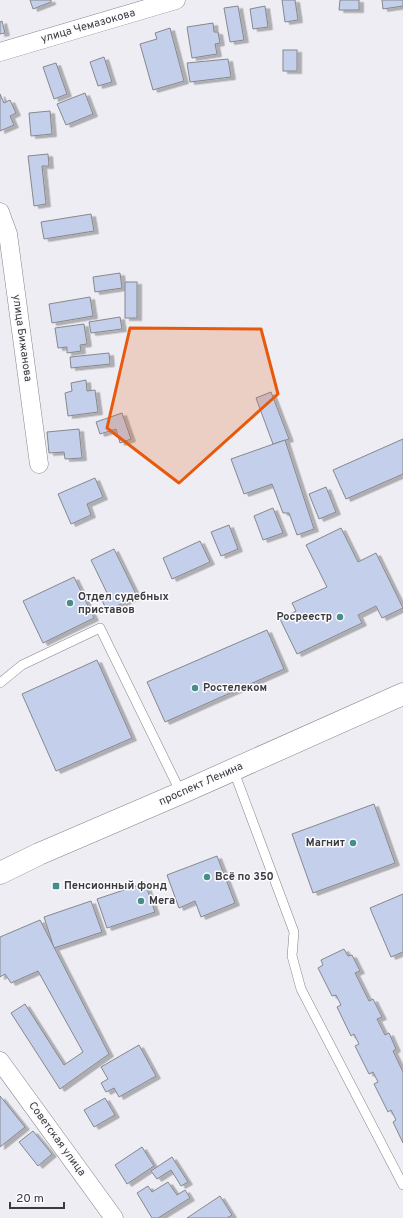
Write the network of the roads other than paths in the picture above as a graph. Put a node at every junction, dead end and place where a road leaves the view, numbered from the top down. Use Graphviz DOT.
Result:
graph roads {
  1 [pos="176,0"];
  2 [pos="0,52"];
  3 [pos="0,212"];
  4 [pos="39,464"];
  5 [pos="0,683"];
  6 [pos="403,694"];
  7 [pos="233,769"];
  8 [pos="181,793"];
  9 [pos="0,874"];
  10 [pos="0,1060"];
  11 [pos="403,1185"];
  12 [pos="114,1218"];
  1 -- 2 [label="street, улица Чемазокова"];
  3 -- 4 [label="street, улица Бижанова"];
  5 -- 8 [label="lane"];
  6 -- 7 [label="main road, проспект Ленина"];
  7 -- 8 [label="main road, проспект Ленина"];
  7 -- 11 [label="lane"];
  8 -- 9 [label="main road, проспект Ленина"];
  10 -- 12 [label="street, Советская улица"];
}
